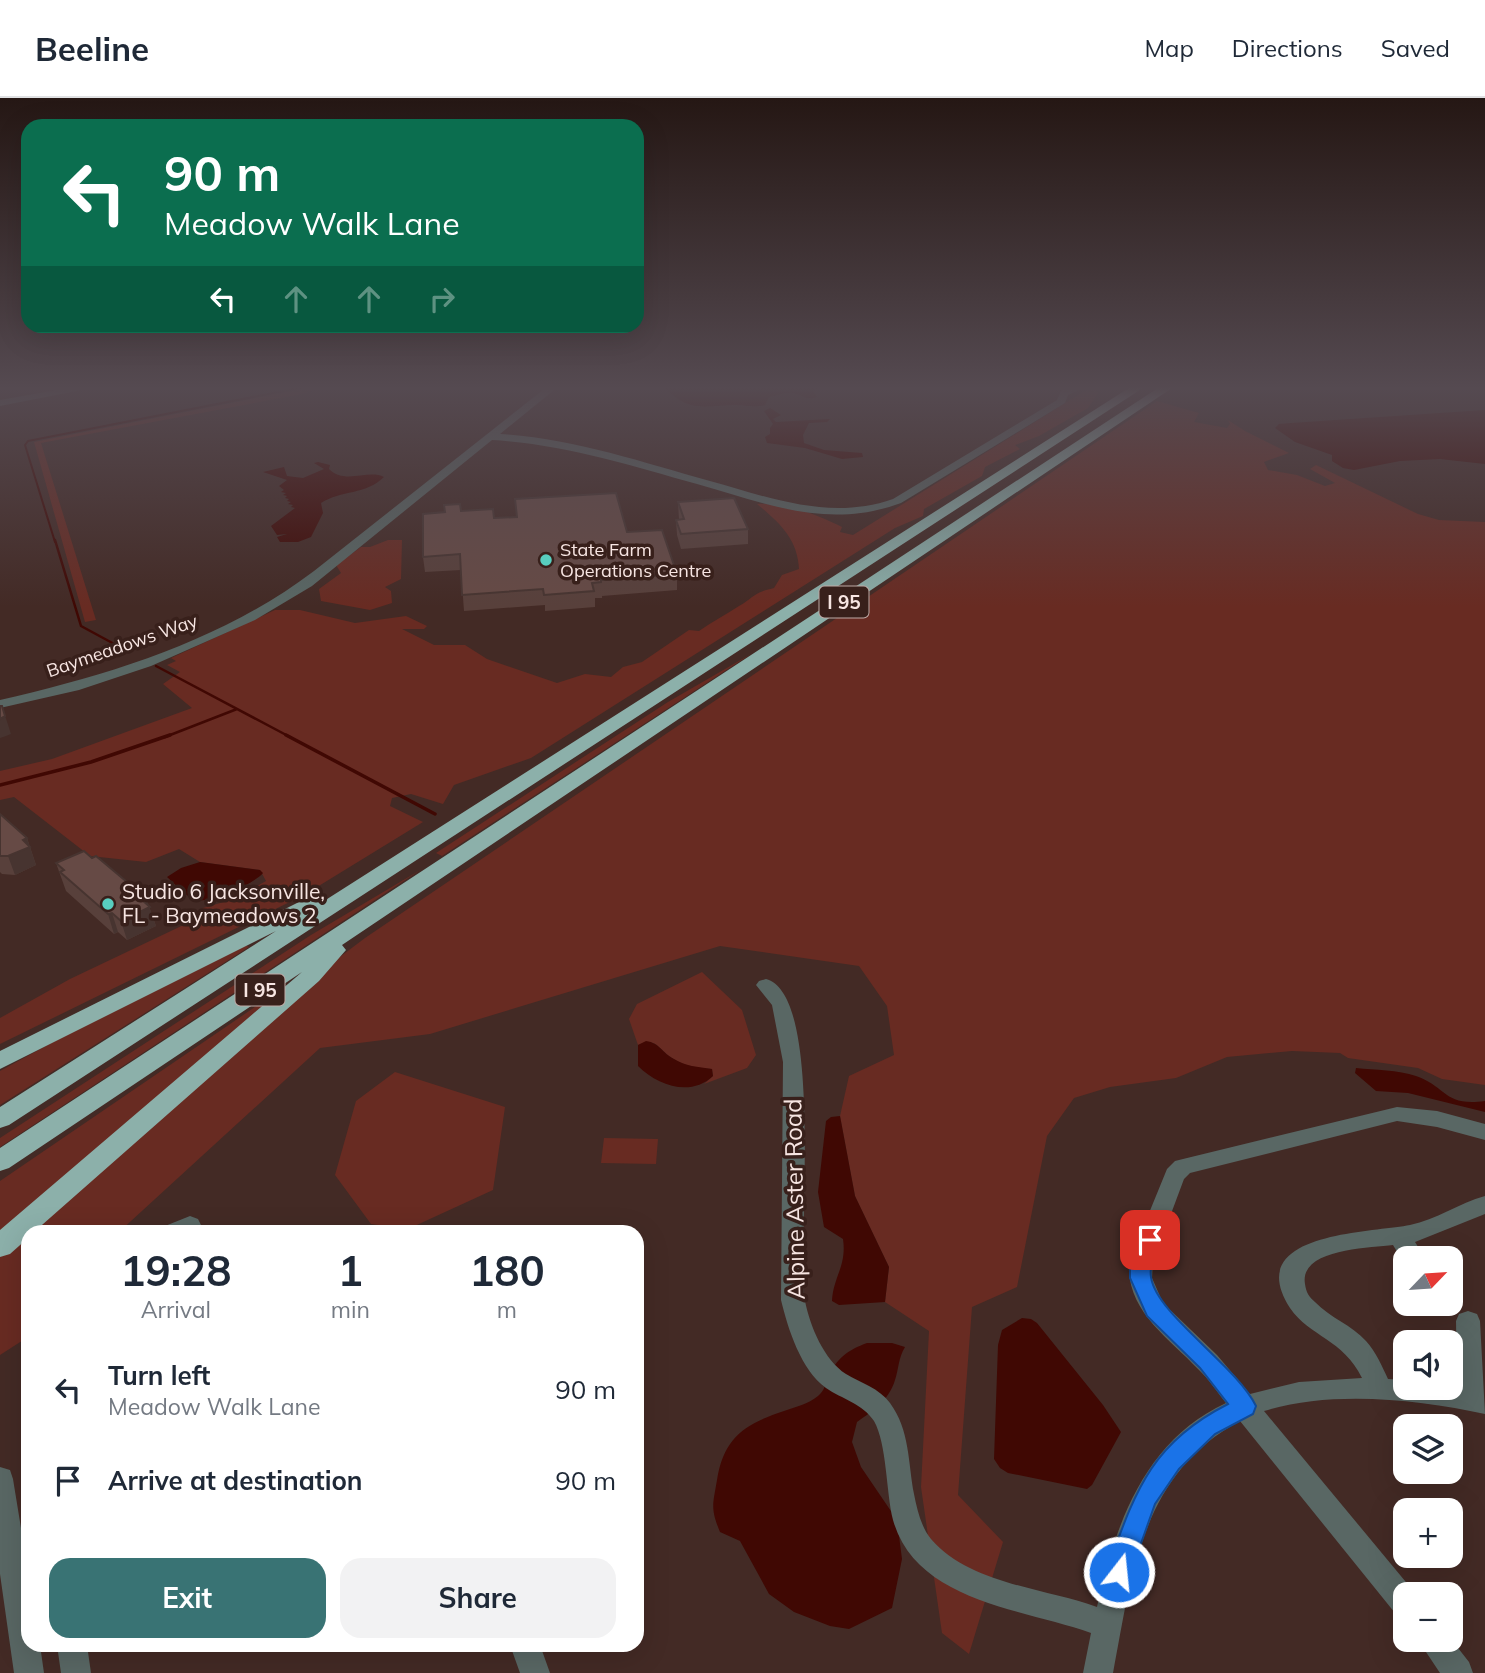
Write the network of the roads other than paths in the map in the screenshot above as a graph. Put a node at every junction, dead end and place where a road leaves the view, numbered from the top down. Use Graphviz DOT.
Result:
graph roads {
  1 [pos="446,460"];
  2 [pos="462,460"];
  3 [pos="614,460"];
  4 [pos="966,460"];
  5 [pos="1026,460"];
  6 [pos="1058,460"];
  7 [pos="29,693"];
  8 [pos="0,696"];
  9 [pos="0,704"];
  10 [pos="414,853"];
  11 [pos="361,923"];
  12 [pos="766,985"];
  13 [pos="0,1061"];
  14 [pos="0,1119"];
  15 [pos="1485,1132"];
  16 [pos="0,1161"];
  17 [pos="1485,1205"];
  18 [pos="24,1225"];
  19 [pos="21,1228"];
  20 [pos="1400,1237"];
  21 [pos="0,1246"];
  22 [pos="1406,1246"];
  23 [pos="1468,1321"];
  24 [pos="1381,1390"];
  25 [pos="1478,1401"];
  26 [pos="1245,1406"];
  27 [pos="0,1479"];
  28 [pos="1393,1588"];
  29 [pos="21,1619"];
  30 [pos="1108,1625"];
  31 [pos="73,1652"];
  32 [pos="528,1652"];
  33 [pos="1442,1652"];
  34 [pos="76,1673"];
  35 [pos="535,1673"];
  36 [pos="1098,1673"];
  37 [pos="1458,1673"];
  1 -- 7 [label="street, Baymeadows Way"];
  2 -- 7 [label="street, Baymeadows Way"];
  3 -- 4 [label="street"];
  5 -- 10 [label="highway, I 95"];
  6 -- 11 [label="highway, I 95"];
  7 -- 8 [label="street, Baymeadows Way"];
  7 -- 9 [label="street, Baymeadows Way"];
  10 -- 13 [label="highway"];
  10 -- 14 [label="highway, I 95"];
  11 -- 16 [label="highway, I 95"];
  11 -- 18 [label="highway"];
  12 -- 30 [label="street, Alpine Aster Road"];
  15 -- 26 [label="street"];
  17 -- 20 [label="street"];
  19 -- 21 [label="highway"];
  20 -- 22 [label="street"];
  20 -- 24 [label="street"];
  23 -- 25 [label="street"];
  24 -- 25 [label="street"];
  24 -- 26 [label="street"];
  26 -- 28 [label="street"];
  26 -- 30 [label="street"];
  27 -- 29 [label="street"];
  30 -- 36 [label="street"];
  31 -- 34 [label="street"];
  32 -- 35 [label="street"];
  33 -- 37 [label="street"];
}
